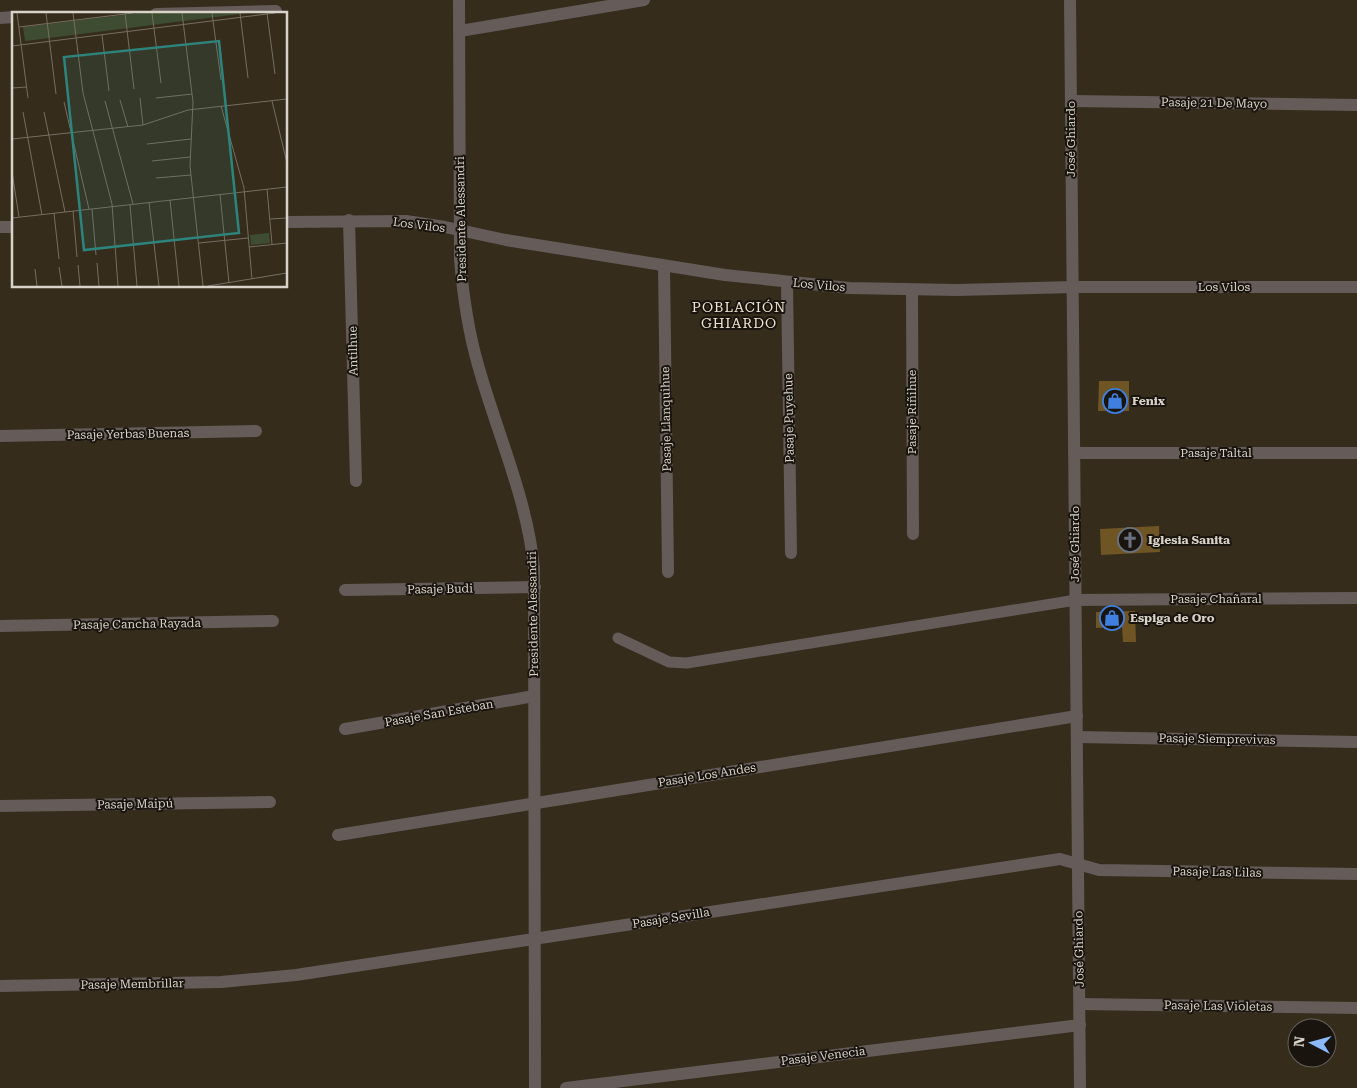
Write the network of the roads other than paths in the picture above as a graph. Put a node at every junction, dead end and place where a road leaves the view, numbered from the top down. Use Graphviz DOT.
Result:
graph roads {
  1 [pos="459,0"];
  2 [pos="644,0"];
  3 [pos="1070,0"];
  4 [pos="276,11"];
  5 [pos="236,12"];
  6 [pos="460,31"];
  7 [pos="1071,101"];
  8 [pos="1357,105"];
  9 [pos="350,220"];
  10 [pos="288,222"];
  11 [pos="460,230"];
  12 [pos="664,266"];
  13 [pos="787,282"];
  14 [pos="1072,287"];
  15 [pos="1357,287"];
  16 [pos="912,290"];
  17 [pos="256,431"];
  18 [pos="0,436"];
  19 [pos="1074,453"];
  20 [pos="1357,453"];
  21 [pos="356,481"];
  22 [pos="913,534"];
  23 [pos="791,553"];
  24 [pos="668,572"];
  25 [pos="534,588"];
  26 [pos="345,590"];
  27 [pos="1357,598"];
  28 [pos="1076,600"];
  29 [pos="273,622"];
  30 [pos="0,626"];
  31 [pos="618,638"];
  32 [pos="534,696"];
  33 [pos="1077,716"];
  34 [pos="344,729"];
  35 [pos="1077,737"];
  36 [pos="1357,742"];
  37 [pos="270,802"];
  38 [pos="533,803"];
  39 [pos="0,806"];
  40 [pos="338,835"];
  41 [pos="1078,865"];
  42 [pos="1357,874"];
  43 [pos="534,938"];
  44 [pos="264,979"];
  45 [pos="0,986"];
  46 [pos="1080,1004"];
  47 [pos="1357,1008"];
  48 [pos="1080,1025"];
  49 [pos="535,1088"];
  50 [pos="566,1088"];
  51 [pos="1080,1088"];
  1 -- 6 [label="street, Presidente Alessandri"];
  2 -- 6 [label="street"];
  3 -- 7 [label="street, José Ghiardo"];
  4 -- 5 [label="street"];
  6 -- 11 [label="street, Presidente Alessandri"];
  7 -- 8 [label="street, Pasaje 21 De Mayo"];
  7 -- 14 [label="street, José Ghiardo"];
  9 -- 10 [label="street, Los Vilos"];
  9 -- 11 [label="street, Los Vilos"];
  9 -- 21 [label="street, Antilhue"];
  11 -- 12 [label="street, Los Vilos"];
  11 -- 25 [label="street, Presidente Alessandri"];
  12 -- 13 [label="street, Los Vilos"];
  12 -- 24 [label="street, Pasaje Llanquihue"];
  13 -- 16 [label="street, Los Vilos"];
  13 -- 23 [label="street, Pasaje Puyehue"];
  14 -- 15 [label="street, Los Vilos"];
  14 -- 16 [label="street, Los Vilos"];
  14 -- 19 [label="street, José Ghiardo"];
  16 -- 22 [label="street, Pasaje Riñihue"];
  17 -- 18 [label="street, Pasaje Yerbas Buenas"];
  19 -- 20 [label="street, Pasaje Taltal"];
  19 -- 28 [label="street, José Ghiardo"];
  25 -- 26 [label="street, Pasaje Budi"];
  25 -- 32 [label="street, Presidente Alessandri"];
  27 -- 28 [label="street, Pasaje Chañaral"];
  28 -- 31 [label="lane"];
  28 -- 33 [label="street, José Ghiardo"];
  29 -- 30 [label="street, Pasaje Cancha Rayada"];
  32 -- 34 [label="street, Pasaje San Esteban"];
  32 -- 38 [label="street, Presidente Alessandri"];
  33 -- 35 [label="street, José Ghiardo"];
  33 -- 38 [label="street, Pasaje Los Andes"];
  35 -- 36 [label="street, Pasaje Siemprevivas"];
  35 -- 41 [label="street, José Ghiardo"];
  37 -- 39 [label="street, Pasaje Maipú"];
  38 -- 40 [label="street, Pasaje Los Andes"];
  38 -- 43 [label="street, Presidente Alessandri"];
  41 -- 42 [label="street, Pasaje Las Lilas"];
  41 -- 43 [label="street, Pasaje Sevilla"];
  41 -- 46 [label="street, José Ghiardo"];
  43 -- 44 [label="street, Pasaje Sevilla"];
  43 -- 49 [label="street, Presidente Alessandri"];
  44 -- 45 [label="street, Pasaje Membrillar"];
  46 -- 47 [label="street, Pasaje Las Violetas"];
  46 -- 48 [label="street, José Ghiardo"];
  48 -- 50 [label="street, Pasaje Venecia"];
  48 -- 51 [label="street, José Ghiardo"];
}
